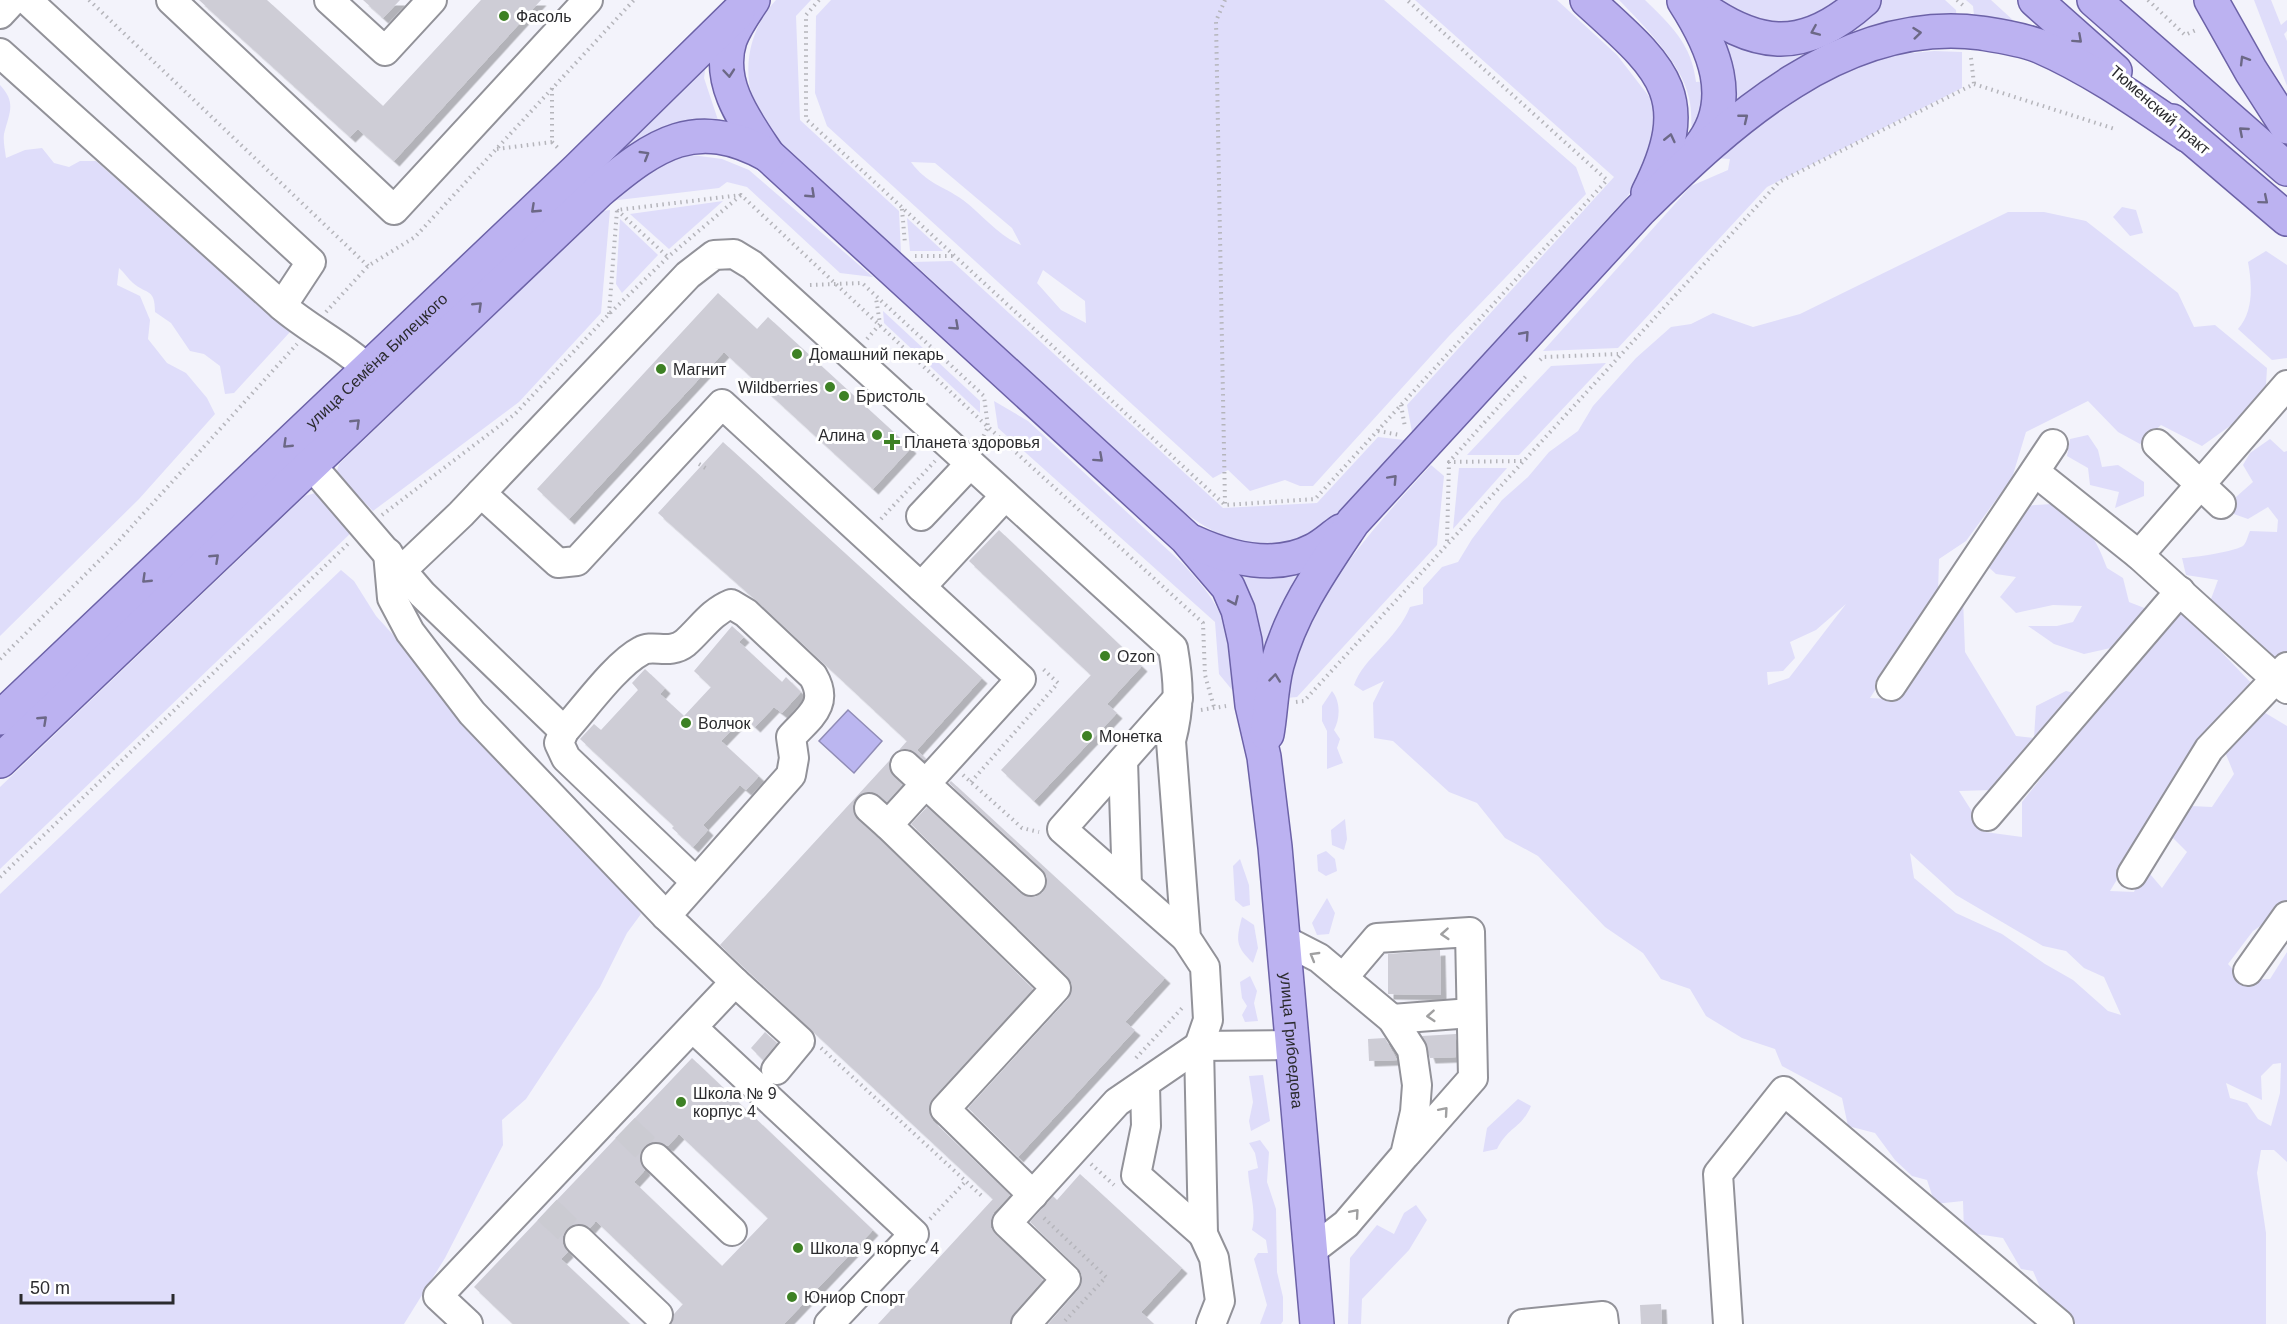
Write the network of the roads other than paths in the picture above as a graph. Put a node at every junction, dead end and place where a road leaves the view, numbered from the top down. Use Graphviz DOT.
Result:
graph roads {
  1 [pos="13,0"];
  2 [pos="27,0"];
  3 [pos="171,0"];
  4 [pos="330,0"];
  5 [pos="432,0"];
  6 [pos="588,0"];
  7 [pos="752,0"];
  8 [pos="1587,0"];
  9 [pos="1683,0"];
  10 [pos="1691,0"];
  11 [pos="1864,0"];
  12 [pos="2035,0"];
  13 [pos="2094,0"];
  14 [pos="2211,0"];
  15 [pos="0,14"];
  16 [pos="0,53"];
  17 [pos="2287,127"];
  18 [pos="2187,135"];
  19 [pos="768,155"];
  20 [pos="1682,168"];
  21 [pos="2287,170"];
  22 [pos="598,190"];
  23 [pos="1639,211"];
  24 [pos="2287,219"];
  25 [pos="282,306"];
  26 [pos="366,368"];
  27 [pos="2287,385"];
  28 [pos="2054,444"];
  29 [pos="2157,444"];
  30 [pos="970,464"];
  31 [pos="312,466"];
  32 [pos="2035,472"];
  33 [pos="2201,484"];
  34 [pos="481,493"];
  35 [pos="1005,496"];
  36 [pos="2221,504"];
  37 [pos="921,516"];
  38 [pos="1353,522"];
  39 [pos="1186,538"];
  40 [pos="2139,555"];
  41 [pos="395,562"];
  42 [pos="921,587"];
  43 [pos="2180,591"];
  44 [pos="2284,678"];
  45 [pos="1891,686"];
  46 [pos="1262,704"];
  47 [pos="1178,707"];
  48 [pos="0,718"];
  49 [pos="564,731"];
  50 [pos="0,760"];
  51 [pos="1123,761"];
  52 [pos="915,775"];
  53 [pos="1987,816"];
  54 [pos="2132,874"];
  55 [pos="1030,881"];
  56 [pos="696,882"];
  57 [pos="1127,886"];
  58 [pos="666,916"];
  59 [pos="2287,916"];
  60 [pos="1186,938"];
  61 [pos="1284,940"];
  62 [pos="2248,971"];
  63 [pos="1343,978"];
  64 [pos="735,982"];
  65 [pos="1471,1013"];
  66 [pos="1392,1019"];
  67 [pos="693,1028"];
  68 [pos="1293,1045"];
  69 [pos="1199,1046"];
  70 [pos="776,1070"];
  71 [pos="1145,1085"];
  72 [pos="1405,1155"];
  73 [pos="656,1158"];
  74 [pos="1033,1195"];
  75 [pos="732,1231"];
  76 [pos="1203,1234"];
  77 [pos="579,1240"];
  78 [pos="1311,1251"];
  79 [pos="658,1315"];
  80 [pos="468,1324"];
  81 [pos="829,1324"];
  82 [pos="1026,1324"];
  83 [pos="1211,1324"];
  84 [pos="1317,1324"];
  85 [pos="1523,1324"];
  86 [pos="1604,1324"];
  87 [pos="1727,1324"];
  88 [pos="2059,1324"];
  1 -- 15 [label="street"];
  2 -- 25 [label="street"];
  3 -- 6 [label="street"];
  4 -- 5 [label="street"];
  7 -- 19 [label="main road, one-way"];
  7 -- 22 [label="main road, улица Семёна Билецкого"];
  23 -- 8 [label="main road, one-way"];
  9 -- 20 [label="main road"];
  11 -- 10 [label="main road, one-way"];
  12 -- 18 [label="main road, Тюменский тракт, one-way"];
  21 -- 13 [label="main road, one-way"];
  17 -- 14 [label="main road, one-way"];
  16 -- 25 [label="street"];
  20 -- 18 [label="main road, one-way"];
  18 -- 24 [label="main road, Тюменский тракт, one-way"];
  22 -- 19 [label="main road, улица Семёна Билецкого, one-way"];
  19 -- 39 [label="main road, one-way"];
  20 -- 23 [label="main road"];
  22 -- 26 [label="main road, улица Семёна Билецкого, one-way"];
  31 -- 22 [label="main road, улица Семёна Билецкого, one-way"];
  38 -- 23 [label="main road, one-way"];
  25 -- 26 [label="street"];
  26 -- 48 [label="main road, улица Семёна Билецкого, one-way"];
  27 -- 33 [label="street"];
  28 -- 32 [label="street"];
  29 -- 33 [label="street"];
  30 -- 34 [label="street"];
  30 -- 35 [label="street"];
  30 -- 37 [label="street"];
  31 -- 41 [label="street"];
  50 -- 31 [label="main road, улица Семёна Билецкого, one-way"];
  32 -- 40 [label="street"];
  32 -- 45 [label="street"];
  33 -- 36 [label="street"];
  33 -- 40 [label="street"];
  34 -- 41 [label="street"];
  34 -- 42 [label="street"];
  35 -- 42 [label="street"];
  35 -- 47 [label="street"];
  38 -- 39 [label="main road"];
  46 -- 38 [label="main road, one-way"];
  39 -- 46 [label="main road, one-way"];
  40 -- 43 [label="street"];
  41 -- 49 [label="street"];
  41 -- 58 [label="street"];
  42 -- 52 [label="street"];
  43 -- 44 [label="street"];
  43 -- 53 [label="street"];
  44 -- 54 [label="street"];
  46 -- 61 [label="main road, улица Грибоедова"];
  47 -- 51 [label="street"];
  47 -- 60 [label="street"];
  49 -- 56 [label="street"];
  49 -- 56 [label="street"];
  51 -- 57 [label="street"];
  51 -- 57 [label="street"];
  52 -- 55 [label="street"];
  52 -- 74 [label="street"];
  56 -- 58 [label="street"];
  57 -- 60 [label="street"];
  58 -- 64 [label="street"];
  59 -- 62 [label="street"];
  60 -- 69 [label="street"];
  63 -- 61 [label="street, one-way"];
  61 -- 68 [label="main road, улица Грибоедова"];
  65 -- 63 [label="street, one-way"];
  63 -- 66 [label="street"];
  64 -- 67 [label="street"];
  64 -- 70 [label="street"];
  65 -- 66 [label="street, one-way"];
  72 -- 65 [label="street, one-way"];
  66 -- 72 [label="street"];
  67 -- 80 [label="street"];
  67 -- 81 [label="street"];
  68 -- 69 [label="street"];
  68 -- 78 [label="main road, улица Грибоедова"];
  69 -- 71 [label="street"];
  69 -- 76 [label="street"];
  71 -- 74 [label="street"];
  71 -- 76 [label="street"];
  78 -- 72 [label="street, one-way"];
  73 -- 75 [label="street"];
  74 -- 82 [label="street"];
  76 -- 83 [label="street"];
  77 -- 79 [label="street"];
  78 -- 84 [label="main road, улица Грибоедова"];
  85 -- 86 [label="street"];
  87 -- 88 [label="street"];
}
